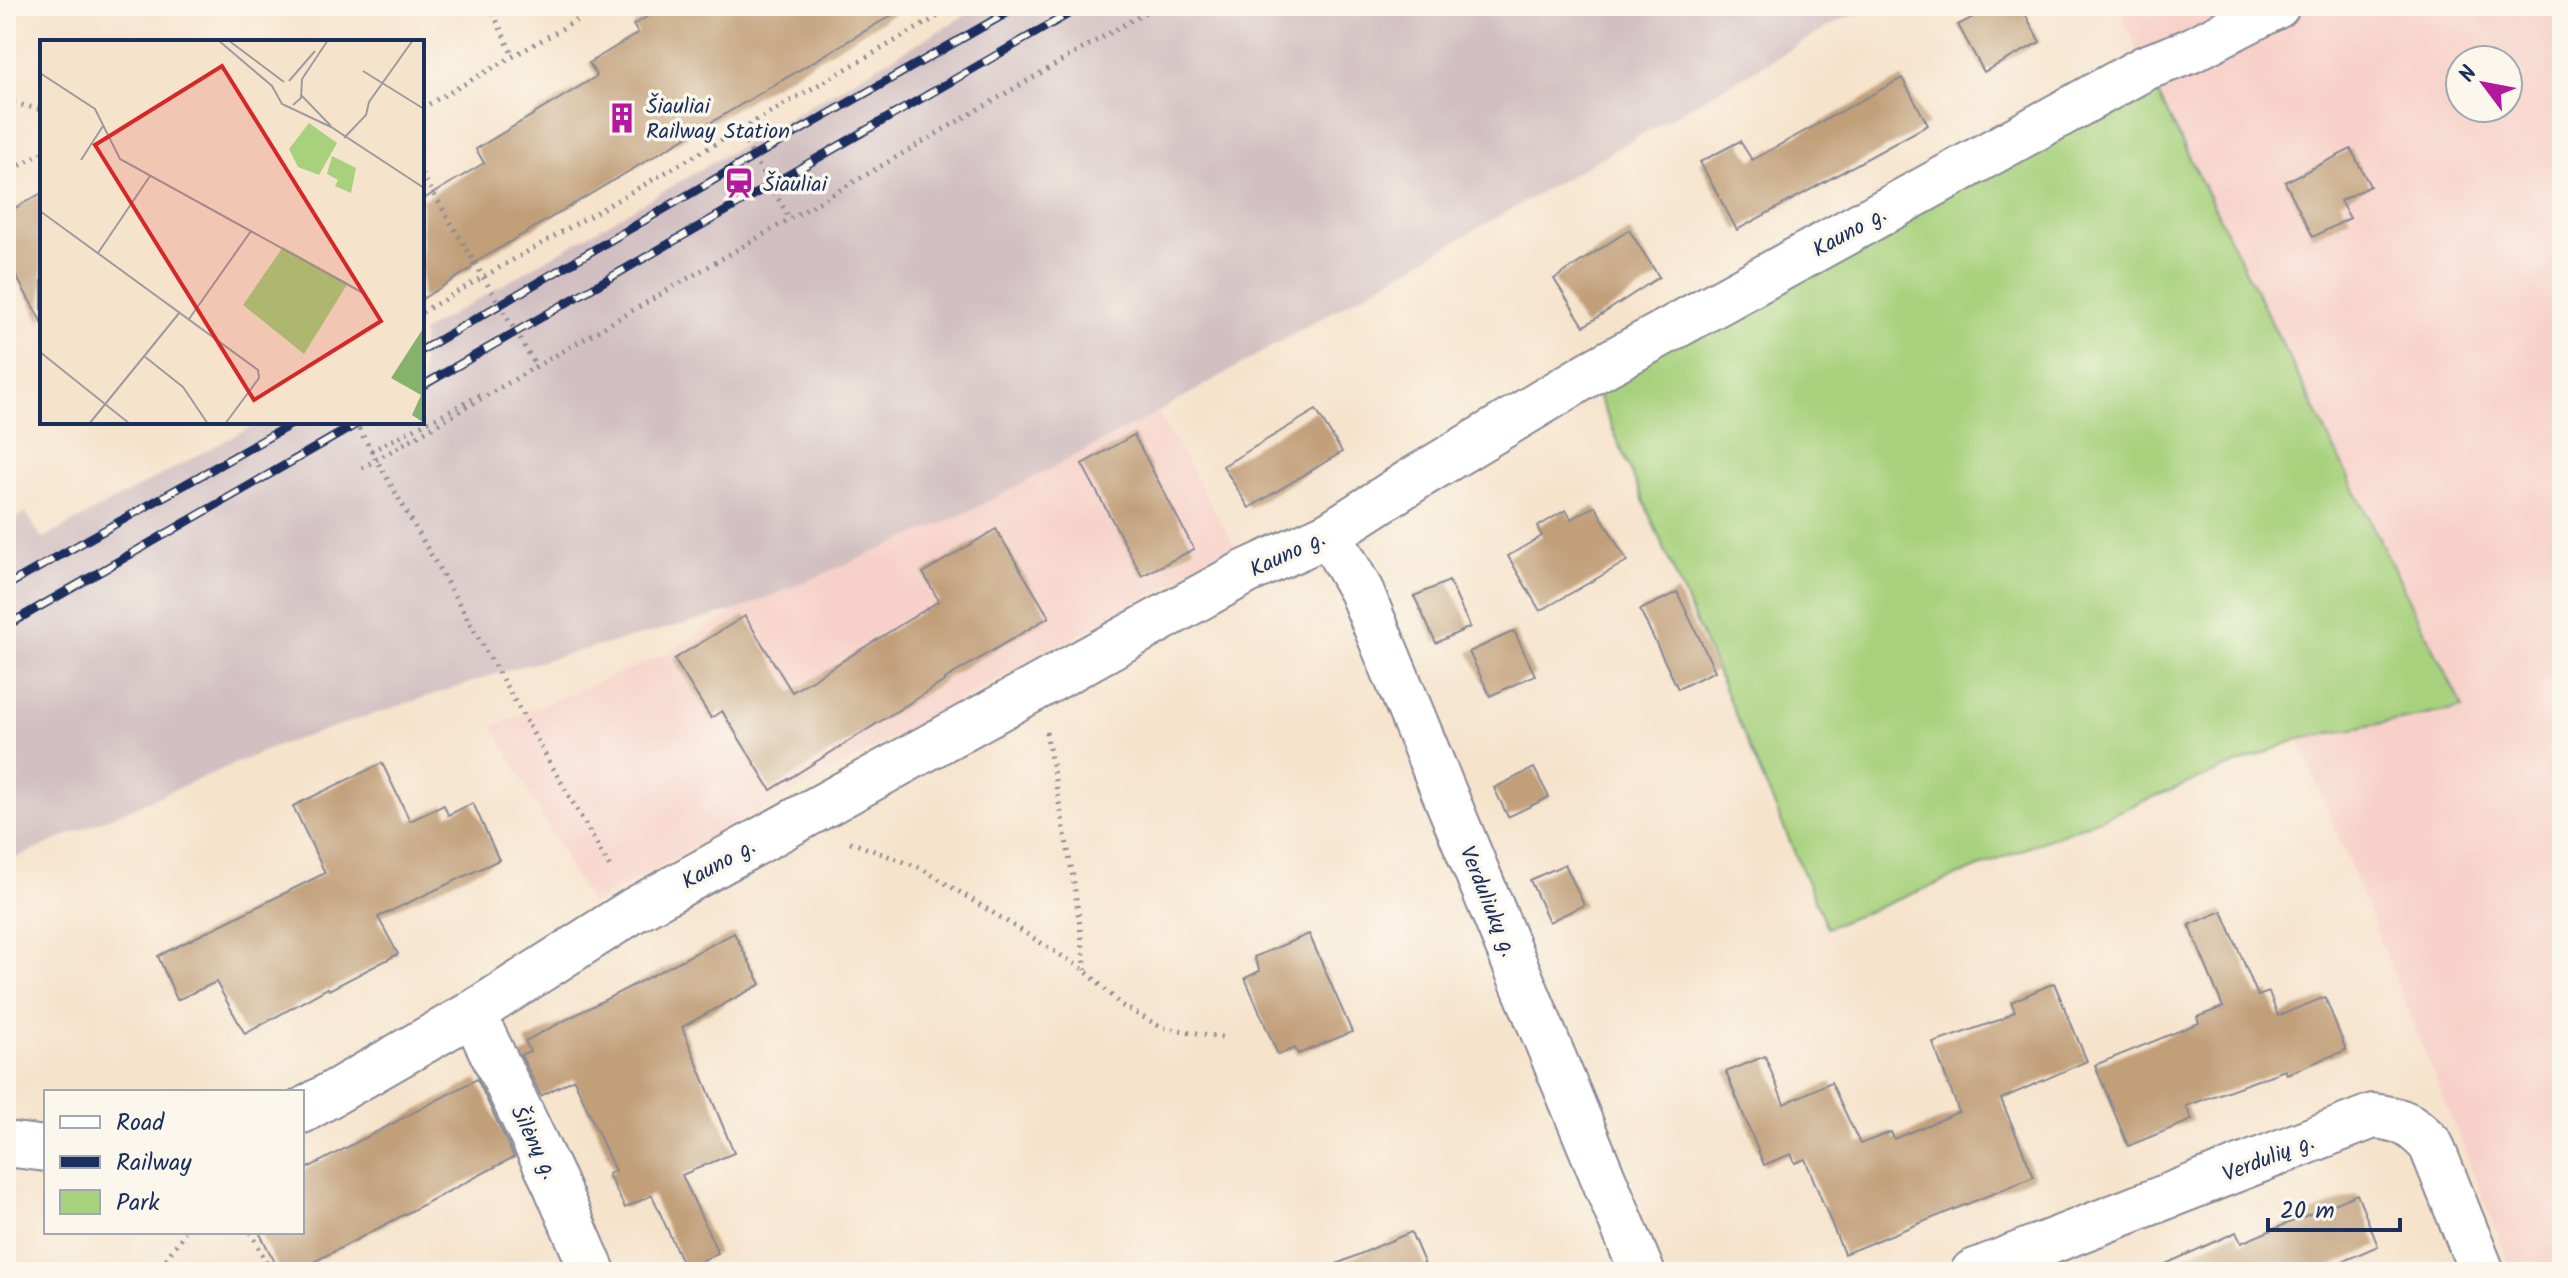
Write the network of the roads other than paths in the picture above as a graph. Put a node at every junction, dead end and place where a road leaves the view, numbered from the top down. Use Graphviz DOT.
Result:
graph roads {
  1 [pos="2277,6"];
  2 [pos="1329,534"];
  3 [pos="473,1013"];
  4 [pos="304,1110"];
  5 [pos="6,1144"];
  6 [pos="44,1149"];
  7 [pos="593,1272"];
  8 [pos="1642,1272"];
  9 [pos="1973,1272"];
  10 [pos="2482,1272"];
  1 -- 2 [label="street, Kauno g."];
  2 -- 3 [label="street, Kauno g."];
  2 -- 8 [label="street, Verduliukų g."];
  3 -- 4 [label="street, Kauno g."];
  3 -- 7 [label="street, Šilėnų g."];
  5 -- 6 [label="street"];
  9 -- 10 [label="street, Verdulių g."];
}
